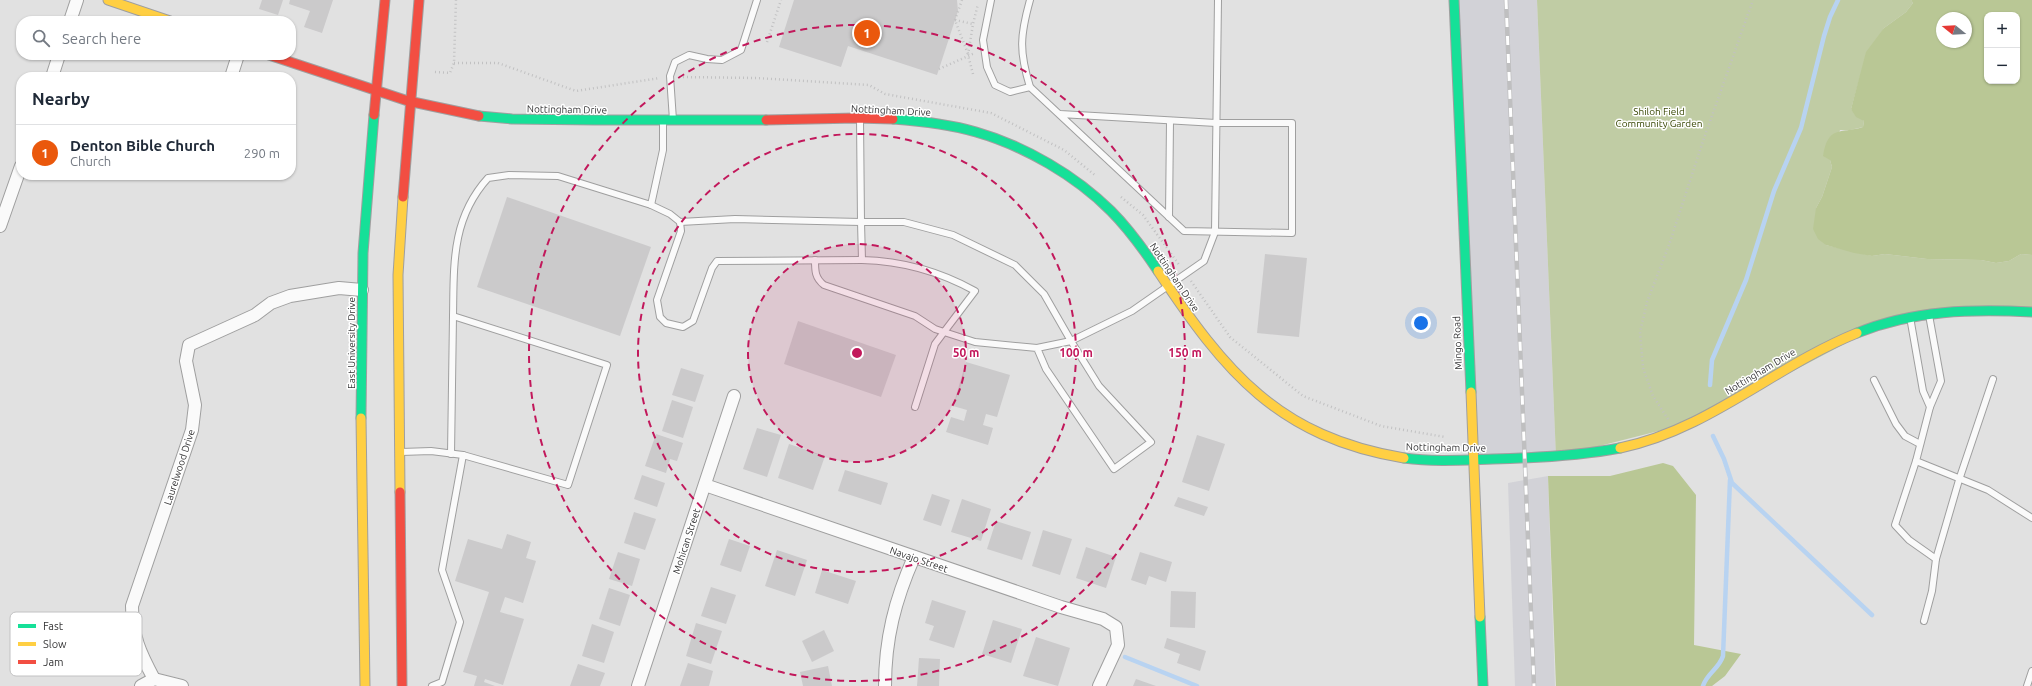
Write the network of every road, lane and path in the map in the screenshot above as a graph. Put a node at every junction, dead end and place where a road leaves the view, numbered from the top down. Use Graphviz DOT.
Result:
graph roads {
  1 [pos="77,0"];
  2 [pos="108,0"];
  3 [pos="384,0"];
  4 [pos="419,0"];
  5 [pos="456,0"];
  6 [pos="757,0"];
  7 [pos="781,0"];
  8 [pos="962,0"];
  9 [pos="991,0"];
  10 [pos="1030,0"];
  11 [pos="1218,0"];
  12 [pos="1454,0"];
  13 [pos="1753,0"];
  14 [pos="72,16"];
  15 [pos="155,16"];
  16 [pos="955,20"];
  17 [pos="973,24"];
  18 [pos="767,42"];
  19 [pos="984,49"];
  20 [pos="968,55"];
  21 [pos="57,60"];
  22 [pos="236,60"];
  23 [pos="284,60"];
  24 [pos="454,63"];
  25 [pos="939,70"];
  26 [pos="54,72"];
  27 [pos="233,72"];
  28 [pos="435,72"];
  29 [pos="670,76"];
  30 [pos="1030,87"];
  31 [pos="376,90"];
  32 [pos="410,100"];
  33 [pos="1060,114"];
  34 [pos="860,119"];
  35 [pos="1170,121"];
  36 [pos="663,122"];
  37 [pos="673,122"];
  38 [pos="1216,123"];
  39 [pos="16,180"];
  40 [pos="1100,180"];
  41 [pos="1119,195"];
  42 [pos="651,205"];
  43 [pos="1169,217"];
  44 [pos="680,222"];
  45 [pos="862,222"];
  46 [pos="0,226"];
  47 [pos="1215,232"];
  48 [pos="815,260"];
  49 [pos="862,260"];
  50 [pos="1186,275"];
  51 [pos="1168,287"];
  52 [pos="362,290"];
  53 [pos="1928,312"];
  54 [pos="2032,312"];
  55 [pos="1910,315"];
  56 [pos="453,316"];
  57 [pos="944,332"];
  58 [pos="1071,340"];
  59 [pos="1037,348"];
  60 [pos="1993,379"];
  61 [pos="1874,380"];
  62 [pos="734,396"];
  63 [pos="915,407"];
  64 [pos="1930,407"];
  65 [pos="1676,431"];
  66 [pos="1445,437"];
  67 [pos="1920,444"];
  68 [pos="399,452"];
  69 [pos="451,454"];
  70 [pos="463,455"];
  71 [pos="1473,460"];
  72 [pos="1916,461"];
  73 [pos="1959,480"];
  74 [pos="705,485"];
  75 [pos="2032,518"];
  76 [pos="914,557"];
  77 [pos="1936,559"];
  78 [pos="132,612"];
  79 [pos="1924,621"];
  80 [pos="142,654"];
  81 [pos="2032,671"];
  82 [pos="154,679"];
  83 [pos="141,686"];
  84 [pos="182,686"];
  85 [pos="364,686"];
  86 [pos="402,686"];
  87 [pos="432,686"];
  88 [pos="638,686"];
  89 [pos="885,686"];
  90 [pos="1099,686"];
  91 [pos="1483,686"];
  92 [pos="2027,686"];
  1 -- 14 [label="street"];
  2 -- 15 [label="street"];
  3 -- 31 [label="street, East University Drive"];
  4 -- 32 [label="street"];
  5 -- 24 [label="path"];
  6 -- 29 [label="lane"];
  7 -- 18 [label="path"];
  8 -- 16 [label="path"];
  9 -- 19 [label="lane"];
  10 -- 30 [label="lane"];
  11 -- 38 [label="lane"];
  12 -- 71 [label="street, Mingo Road"];
  13 -- 65 [label="path"];
  16 -- 17 [label="path"];
  16 -- 20 [label="path"];
  19 -- 20 [label="path"];
  19 -- 30 [label="lane"];
  20 -- 25 [label="path"];
  21 -- 26 [label="street"];
  22 -- 27 [label="street"];
  23 -- 31 [label="street, Nottingham Drive"];
  24 -- 28 [label="path"];
  24 -- 29 [label="path"];
  29 -- 37 [label="lane"];
  29 -- 40 [label="path"];
  30 -- 33 [label="lane"];
  31 -- 32 [label="street, Nottingham Drive"];
  31 -- 52 [label="street, East University Drive"];
  32 -- 36 [label="street, Nottingham Drive"];
  32 -- 68 [label="street"];
  33 -- 35 [label="lane"];
  33 -- 43 [label="lane"];
  34 -- 37 [label="street, Nottingham Drive"];
  34 -- 45 [label="lane"];
  34 -- 51 [label="street, Nottingham Drive"];
  35 -- 38 [label="lane"];
  35 -- 43 [label="lane"];
  36 -- 37 [label="street, Nottingham Drive"];
  36 -- 42 [label="lane"];
  38 -- 47 [label="lane"];
  38 -- 47 [label="lane"];
  39 -- 46 [label="street"];
  41 -- 50 [label="path"];
  42 -- 44 [label="lane"];
  42 -- 56 [label="lane"];
  43 -- 47 [label="lane"];
  44 -- 45 [label="lane"];
  44 -- 48 [label="lane"];
  45 -- 49 [label="lane"];
  45 -- 58 [label="lane"];
  47 -- 50 [label="lane"];
  48 -- 49 [label="lane"];
  48 -- 57 [label="lane"];
  49 -- 57 [label="lane"];
  50 -- 51 [label="lane"];
  50 -- 66 [label="path"];
  51 -- 58 [label="lane"];
  51 -- 71 [label="street, Nottingham Drive"];
  52 -- 78 [label="street, Laurelwood Drive"];
  52 -- 85 [label="street, East University Drive"];
  53 -- 54 [label="street, Nottingham Drive"];
  53 -- 55 [label="street, Nottingham Drive"];
  53 -- 64 [label="lane"];
  55 -- 64 [label="lane"];
  55 -- 65 [label="street, Nottingham Drive"];
  56 -- 69 [label="lane"];
  56 -- 70 [label="lane"];
  57 -- 59 [label="lane"];
  57 -- 63 [label="lane"];
  58 -- 59 [label="lane"];
  58 -- 59 [label="lane"];
  60 -- 73 [label="lane"];
  61 -- 67 [label="lane"];
  62 -- 74 [label="street, Mohican Street"];
  64 -- 67 [label="lane"];
  65 -- 71 [label="street, Nottingham Drive"];
  67 -- 72 [label="lane"];
  68 -- 69 [label="lane"];
  68 -- 86 [label="street"];
  69 -- 70 [label="lane"];
  70 -- 87 [label="lane"];
  71 -- 91 [label="street, Mingo Road"];
  72 -- 73 [label="lane"];
  72 -- 77 [label="lane"];
  73 -- 75 [label="lane"];
  73 -- 77 [label="lane"];
  74 -- 76 [label="street, Navajo Street"];
  74 -- 88 [label="street, Mohican Street"];
  76 -- 89 [label="street"];
  76 -- 90 [label="street, Navajo Street"];
  77 -- 79 [label="lane"];
  80 -- 82 [label="street, Laurelwood Drive"];
  81 -- 92 [label="lane"];
  82 -- 83 [label="street"];
  82 -- 84 [label="street"];
}
